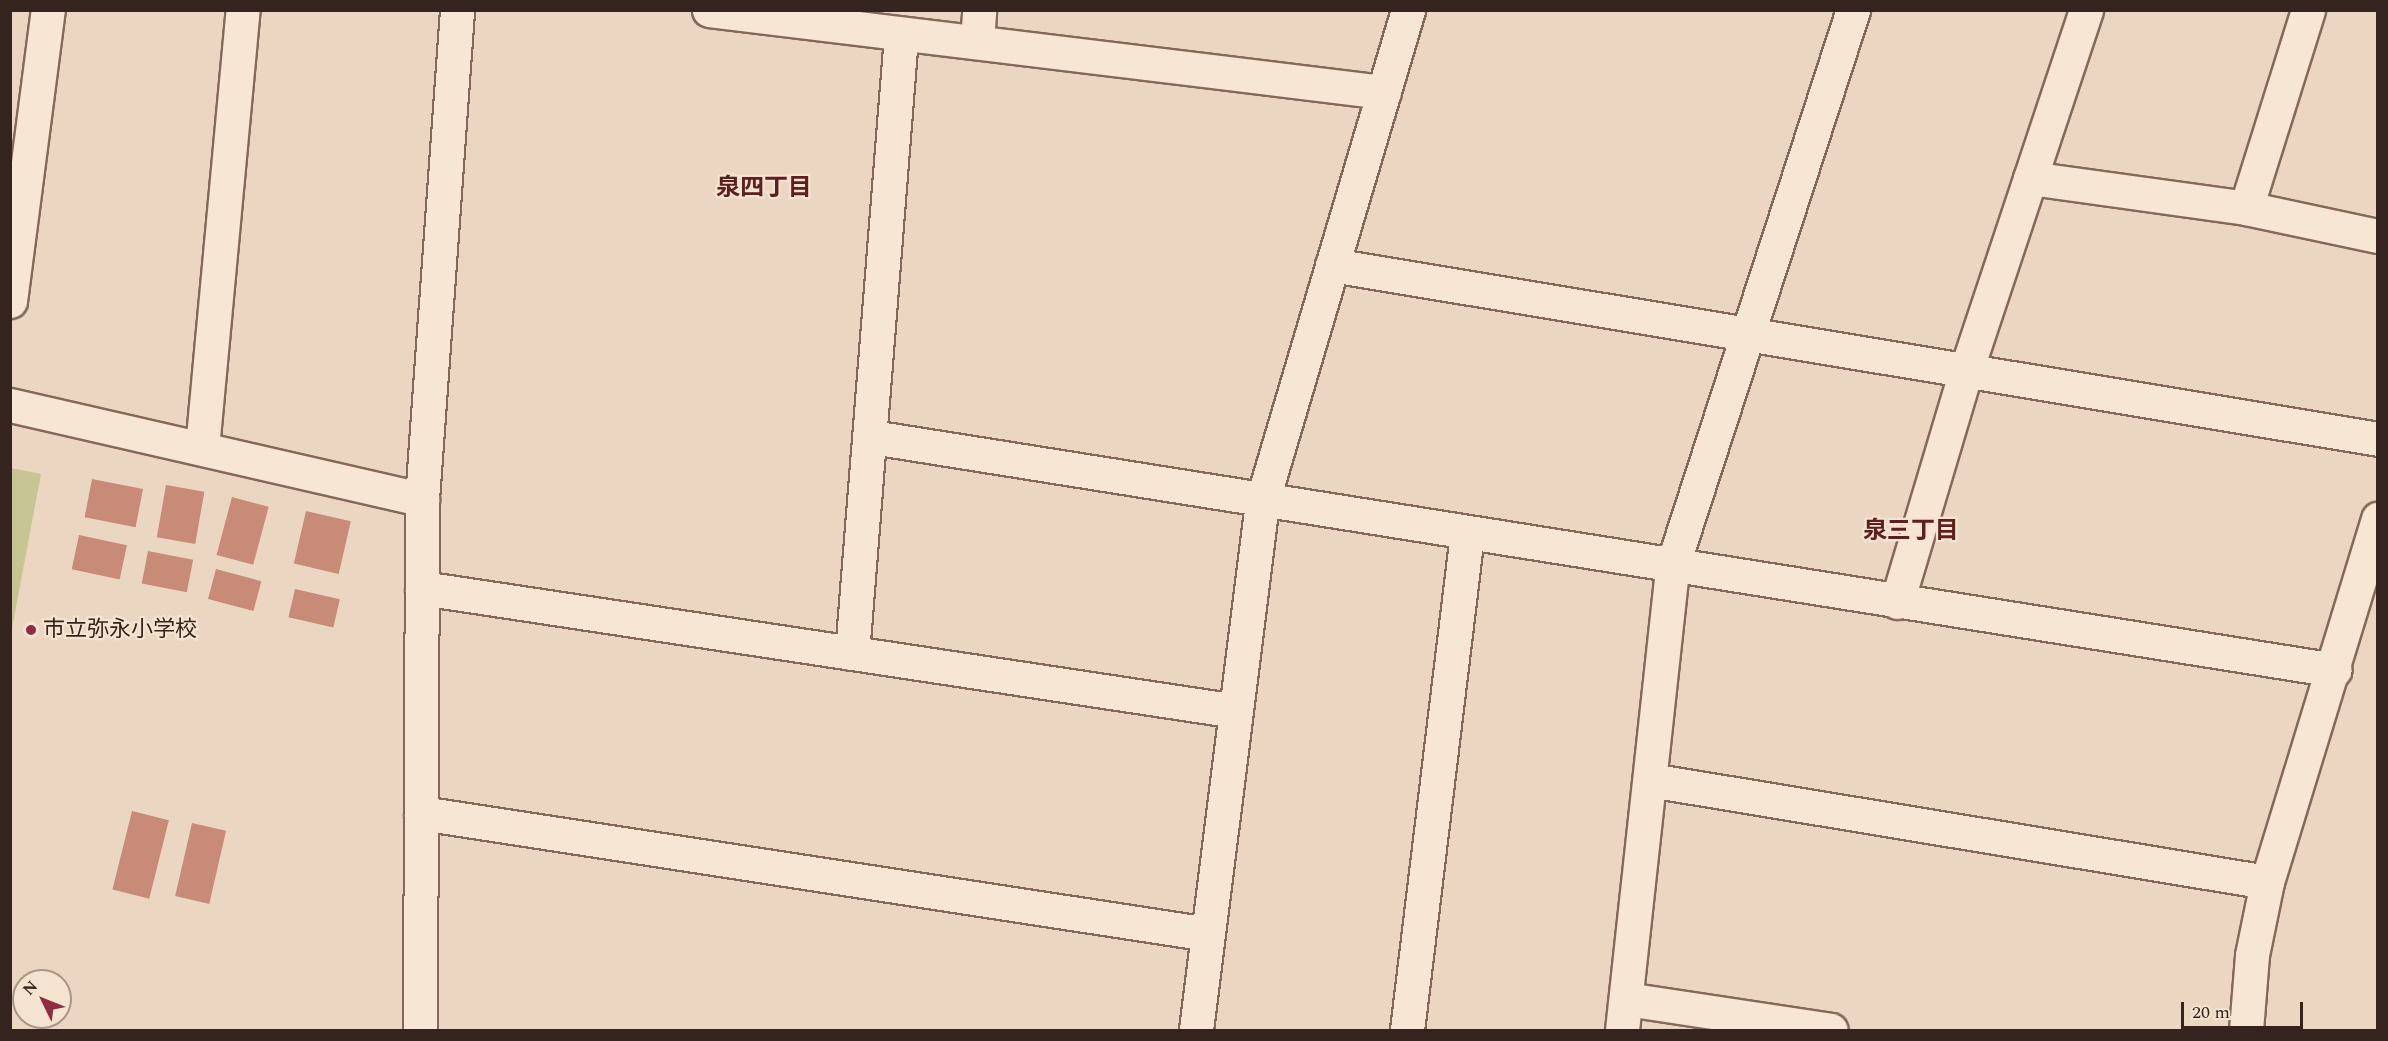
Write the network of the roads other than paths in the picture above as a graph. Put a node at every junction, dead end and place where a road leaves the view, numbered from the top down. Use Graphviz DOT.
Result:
graph roads {
  1 [pos="48,10"];
  2 [pos="243,10"];
  3 [pos="457,10"];
  4 [pos="708,10"];
  5 [pos="1407,10"];
  6 [pos="1853,10"];
  7 [pos="2086,10"];
  8 [pos="2308,10"];
  9 [pos="978,26"];
  10 [pos="901,36"];
  11 [pos="1384,92"];
  12 [pos="2030,178"];
  13 [pos="2246,208"];
  14 [pos="2378,236"];
  15 [pos="1332,265"];
  16 [pos="10,302"];
  17 [pos="1747,334"];
  18 [pos="1966,371"];
  19 [pos="10,405"];
  20 [pos="872,437"];
  21 [pos="2378,439"];
  22 [pos="202,448"];
  23 [pos="422,499"];
  24 [pos="1262,502"];
  25 [pos="2378,519"];
  26 [pos="1467,534"];
  27 [pos="1672,567"];
  28 [pos="422,588"];
  29 [pos="1897,602"];
  30 [pos="852,653"];
  31 [pos="2334,670"];
  32 [pos="1236,711"];
  33 [pos="1650,780"];
  34 [pos="421,813"];
  35 [pos="2267,882"];
  36 [pos="1208,934"];
  37 [pos="1626,999"];
  38 [pos="420,1030"];
  39 [pos="1196,1030"];
  40 [pos="1407,1030"];
  41 [pos="1622,1030"];
  42 [pos="1831,1030"];
  43 [pos="2246,1030"];
  1 -- 16 [label="street"];
  2 -- 22 [label="street"];
  3 -- 23 [label="street"];
  4 -- 10 [label="street"];
  5 -- 11 [label="street"];
  6 -- 17 [label="street"];
  7 -- 12 [label="street"];
  8 -- 13 [label="street"];
  9 -- 10 [label="street"];
  9 -- 11 [label="street"];
  10 -- 20 [label="street"];
  11 -- 15 [label="street"];
  12 -- 13 [label="street"];
  12 -- 18 [label="street"];
  13 -- 14 [label="street"];
  15 -- 17 [label="street"];
  15 -- 24 [label="street"];
  17 -- 18 [label="street"];
  17 -- 27 [label="street"];
  18 -- 21 [label="street"];
  18 -- 29 [label="street"];
  19 -- 22 [label="street"];
  20 -- 24 [label="street"];
  20 -- 30 [label="street"];
  22 -- 23 [label="street"];
  23 -- 28 [label="street"];
  24 -- 26 [label="street"];
  24 -- 32 [label="street"];
  25 -- 31 [label="street"];
  26 -- 27 [label="street"];
  26 -- 40 [label="street"];
  27 -- 29 [label="street"];
  27 -- 33 [label="street"];
  28 -- 30 [label="street"];
  28 -- 34 [label="street"];
  29 -- 31 [label="street"];
  30 -- 32 [label="street"];
  31 -- 35 [label="street"];
  32 -- 36 [label="street"];
  33 -- 35 [label="street"];
  33 -- 37 [label="street"];
  34 -- 36 [label="street"];
  34 -- 38 [label="street"];
  35 -- 43 [label="street"];
  36 -- 39 [label="street"];
  37 -- 41 [label="street"];
  37 -- 42 [label="street"];
}
